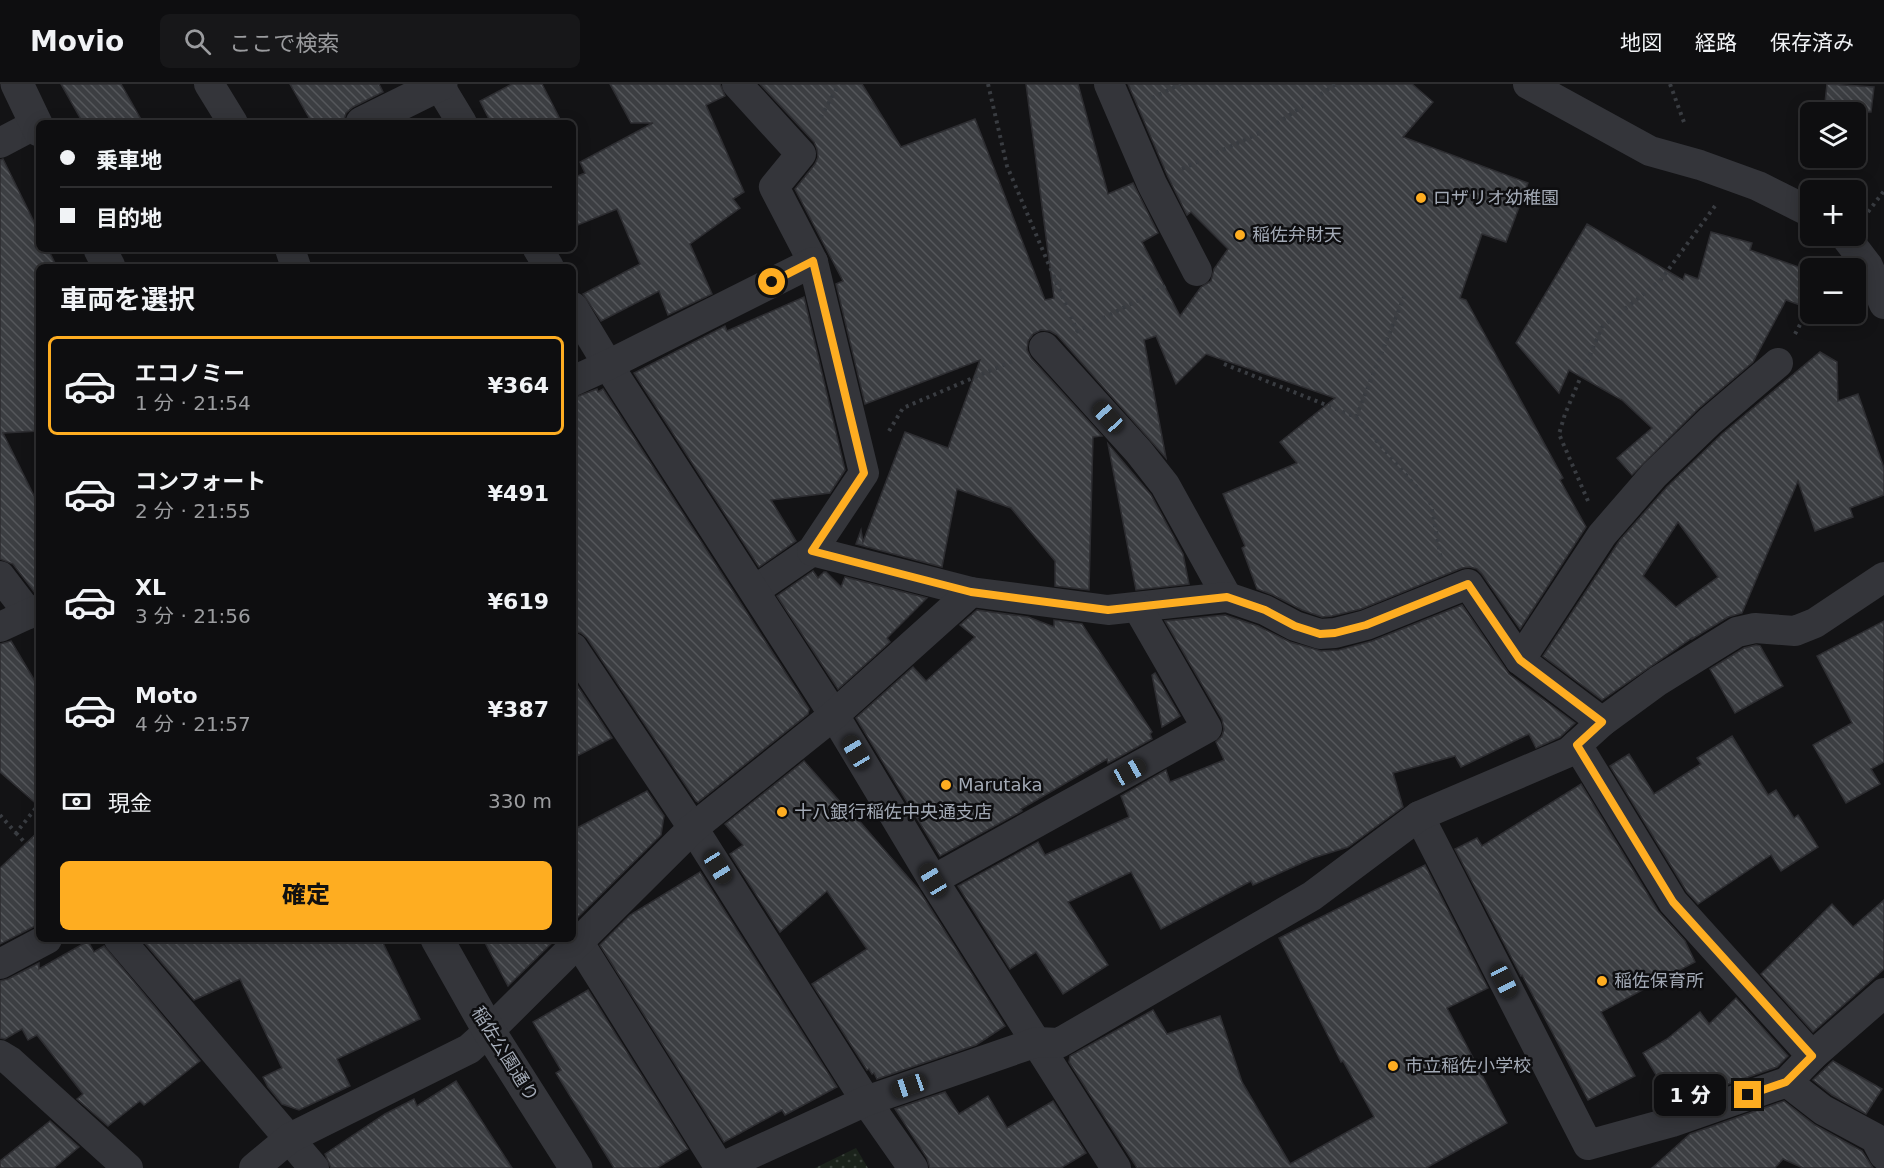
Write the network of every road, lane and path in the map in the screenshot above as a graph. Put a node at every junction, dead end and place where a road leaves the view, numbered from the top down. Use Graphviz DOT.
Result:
graph roads {
  1 [pos="17,84"];
  2 [pos="209,84"];
  3 [pos="440,84"];
  4 [pos="737,84"];
  5 [pos="839,84"];
  6 [pos="988,84"];
  7 [pos="1109,84"];
  8 [pos="1336,84"];
  9 [pos="1528,84"];
  10 [pos="231,120"];
  11 [pos="368,120"];
  12 [pos="460,120"];
  13 [pos="36,123"];
  14 [pos="36,128"];
  15 [pos="0,143"];
  16 [pos="801,154"];
  17 [pos="1152,184"];
  18 [pos="1720,199"];
  19 [pos="1800,207"];
  20 [pos="1853,246"];
  21 [pos="813,261"];
  22 [pos="1197,272"];
  23 [pos="1406,292"];
  24 [pos="1884,303"];
  25 [pos="576,312"];
  26 [pos="1077,331"];
  27 [pos="1044,347"];
  28 [pos="1778,363"];
  29 [pos="1224,364"];
  30 [pos="608,365"];
  31 [pos="576,380"];
  32 [pos="1356,417"];
  33 [pos="1602,535"];
  34 [pos="812,551"];
  35 [pos="0,576"];
  36 [pos="1884,577"];
  37 [pos="755,590"];
  38 [pos="971,592"];
  39 [pos="1447,592"];
  40 [pos="1227,597"];
  41 [pos="1138,608"];
  42 [pos="34,611"];
  43 [pos="0,627"];
  44 [pos="576,652"];
  45 [pos="1520,660"];
  46 [pos="834,715"];
  47 [pos="1602,722"];
  48 [pos="1577,745"];
  49 [pos="36,808"];
  50 [pos="0,815"];
  51 [pos="1419,816"];
  52 [pos="693,828"];
  53 [pos="16,833"];
  54 [pos="36,855"];
  55 [pos="933,880"];
  56 [pos="41,942"];
  57 [pos="122,942"];
  58 [pos="439,942"];
  59 [pos="579,942"];
  60 [pos="0,964"];
  61 [pos="1884,993"];
  62 [pos="489,1031"];
  63 [pos="1037,1042"];
  64 [pos="0,1055"];
  65 [pos="1812,1056"];
  66 [pos="1786,1082"];
  67 [pos="866,1101"];
  68 [pos="290,1138"];
  69 [pos="1881,1143"];
  70 [pos="128,1168"];
  71 [pos="254,1168"];
  72 [pos="314,1168"];
  73 [pos="576,1168"];
  74 [pos="914,1168"];
  75 [pos="1116,1168"];
  1 -- 13 [label="street"];
  2 -- 10 [label="street"];
  3 -- 11 [label="street"];
  3 -- 12 [label="street"];
  4 -- 16 [label="street"];
  5 -- 16 [label="path"];
  6 -- 26 [label="path"];
  7 -- 17 [label="street"];
  8 -- 17 [label="path"];
  9 -- 19 [label="street"];
  14 -- 15 [label="street"];
  16 -- 21 [label="street"];
  17 -- 22 [label="street"];
  18 -- 33 [label="path"];
  20 -- 24 [label="street"];
  21 -- 30 [label="street"];
  21 -- 34 [label="street"];
  23 -- 32 [label="path"];
  25 -- 30 [label="street"];
  27 -- 40 [label="street"];
  28 -- 33 [label="street"];
  29 -- 32 [label="path"];
  30 -- 31 [label="street"];
  30 -- 37 [label="street"];
  32 -- 39 [label="path"];
  33 -- 45 [label="street"];
  34 -- 37 [label="street"];
  34 -- 38 [label="street"];
  35 -- 42 [label="street"];
  36 -- 47 [label="street"];
  37 -- 46 [label="street"];
  38 -- 41 [label="street"];
  38 -- 46 [label="street"];
  39 -- 40 [label="street"];
  39 -- 45 [label="street"];
  40 -- 41 [label="street"];
  41 -- 55 [label="street"];
  42 -- 43 [label="street"];
  44 -- 52 [label="street"];
  45 -- 47 [label="street"];
  46 -- 52 [label="street"];
  46 -- 55 [label="street"];
  47 -- 48 [label="street"];
  48 -- 51 [label="street"];
  48 -- 65 [label="street"];
  49 -- 53 [label="path"];
  50 -- 53 [label="path"];
  51 -- 63 [label="street"];
  51 -- 66 [label="street"];
  52 -- 59 [label="street"];
  52 -- 67 [label="street"];
  53 -- 54 [label="path"];
  55 -- 63 [label="street"];
  56 -- 60 [label="street"];
  57 -- 68 [label="street"];
  58 -- 62 [label="street, 稲佐公園通り"];
  59 -- 62 [label="street"];
  59 -- 67 [label="street"];
  61 -- 65 [label="street"];
  62 -- 68 [label="street"];
  62 -- 73 [label="street, 稲佐公園通り"];
  63 -- 67 [label="street"];
  63 -- 75 [label="street"];
  64 -- 70 [label="street"];
  65 -- 66 [label="street"];
  66 -- 69 [label="street"];
  67 -- 74 [label="street"];
  68 -- 71 [label="street"];
  68 -- 72 [label="street"];
}
